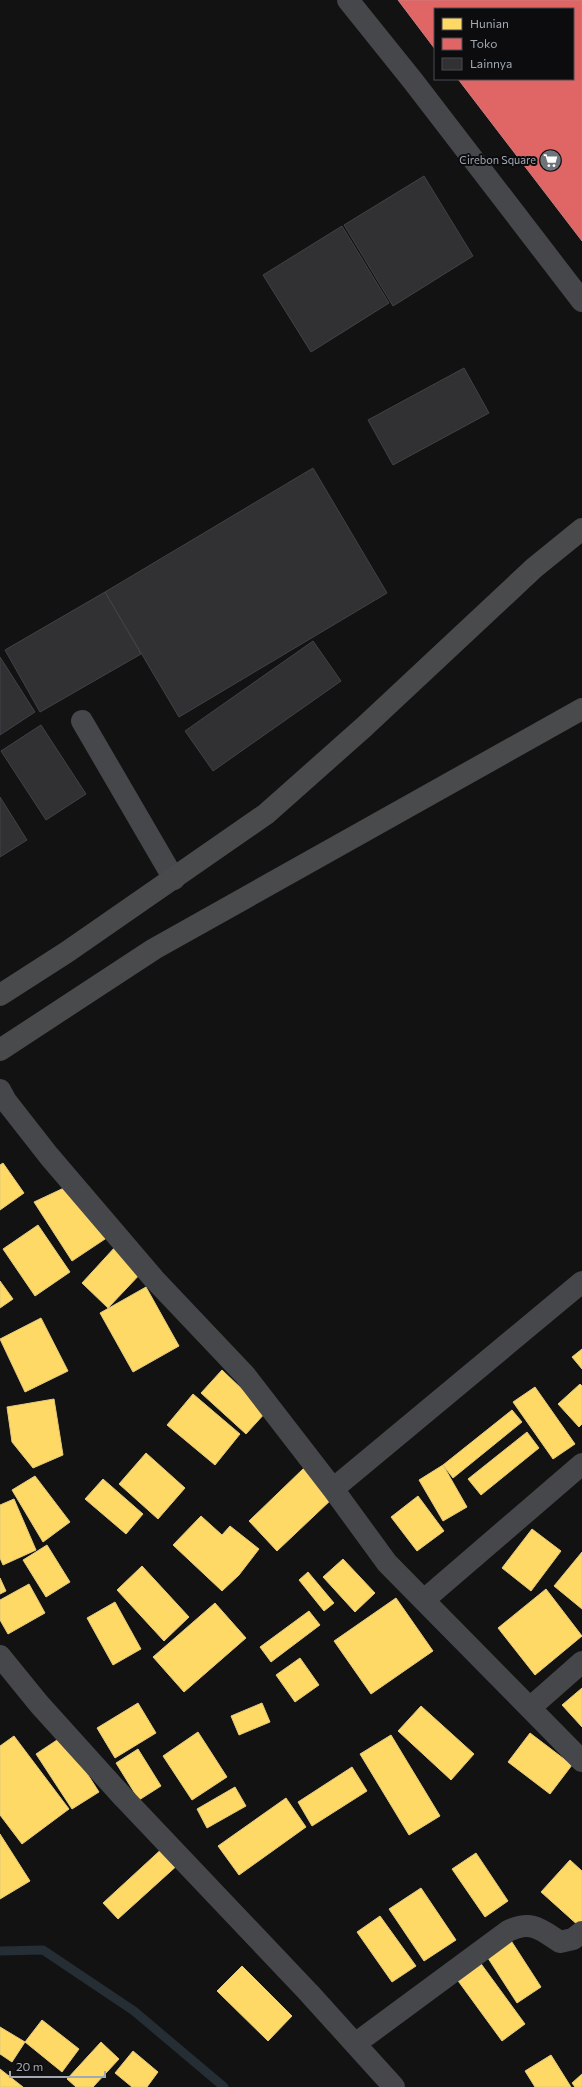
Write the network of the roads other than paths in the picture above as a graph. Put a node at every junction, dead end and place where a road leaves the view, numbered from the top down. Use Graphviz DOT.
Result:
graph roads {
  1 [pos="348,0"];
  2 [pos="582,301"];
  3 [pos="582,529"];
  4 [pos="582,709"];
  5 [pos="82,721"];
  6 [pos="174,879"];
  7 [pos="0,996"];
  8 [pos="0,1050"];
  9 [pos="0,1090"];
  10 [pos="582,1282"];
  11 [pos="582,1464"];
  12 [pos="333,1489"];
  13 [pos="424,1600"];
  14 [pos="0,1656"];
  15 [pos="582,1662"];
  16 [pos="531,1707"];
  17 [pos="582,1761"];
  18 [pos="582,1932"];
  19 [pos="355,2044"];
  20 [pos="394,2087"];
  1 -- 2 [label="street"];
  3 -- 6 [label="highway"];
  4 -- 8 [label="highway"];
  5 -- 6 [label="street"];
  6 -- 7 [label="highway"];
  9 -- 12 [label="street"];
  10 -- 12 [label="street"];
  11 -- 13 [label="street"];
  12 -- 13 [label="street"];
  13 -- 16 [label="street"];
  14 -- 19 [label="street"];
  15 -- 16 [label="street"];
  16 -- 17 [label="street"];
  18 -- 19 [label="street"];
  19 -- 20 [label="street"];
}
